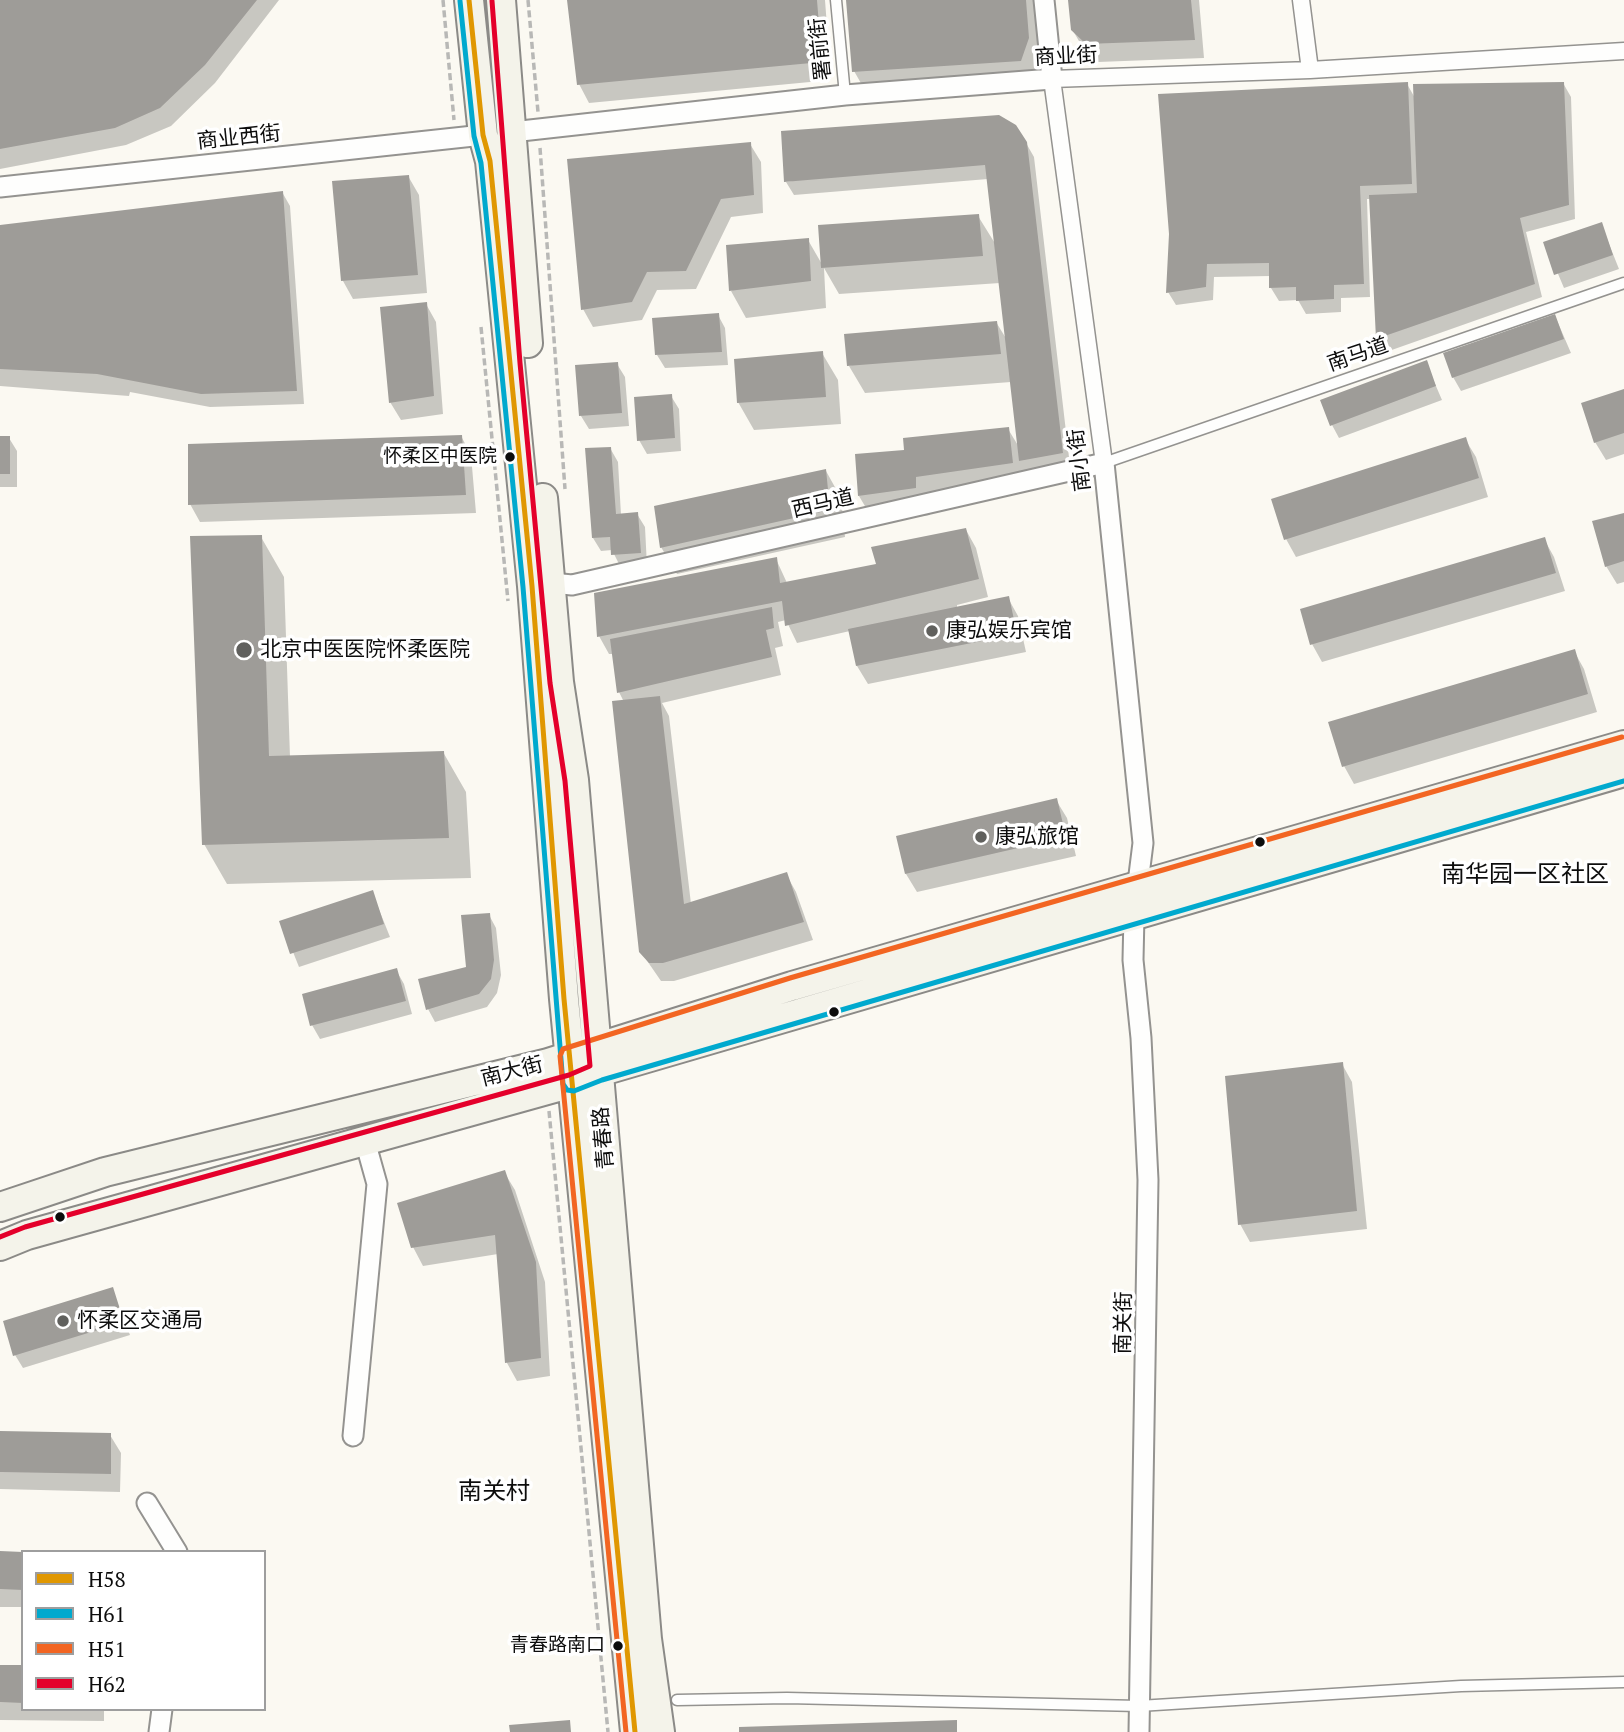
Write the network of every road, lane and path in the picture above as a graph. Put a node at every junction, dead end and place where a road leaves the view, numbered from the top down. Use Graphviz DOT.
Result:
graph roads {
  1 [pos="469,0"];
  2 [pos="501,0"];
  3 [pos="835,0"];
  4 [pos="1044,0"];
  5 [pos="1301,0"];
  6 [pos="1624,51"];
  7 [pos="1310,70"];
  8 [pos="1052,79"];
  9 [pos="845,95"];
  10 [pos="512,132"];
  11 [pos="483,135"];
  12 [pos="0,187"];
  13 [pos="1624,283"];
  14 [pos="1104,463"];
  15 [pos="552,583"];
  16 [pos="1624,745"];
  17 [pos="1624,772"];
  18 [pos="1139,885"];
  19 [pos="1134,915"];
  20 [pos="598,1059"];
  21 [pos="571,1069"];
  22 [pos="365,1141"];
  23 [pos="0,1207"];
  24 [pos="0,1246"];
  25 [pos="353,1436"];
  26 [pos="147,1503"];
  27 [pos="176,1550"];
  28 [pos="1624,1682"];
  29 [pos="677,1700"];
  30 [pos="1139,1706"];
  31 [pos="162,1711"];
  32 [pos="159,1732"];
  33 [pos="635,1732"];
  34 [pos="660,1732"];
  35 [pos="1139,1732"];
  1 -- 11 [label="main road, 青春路"];
  2 -- 10 [label="main road, 青春路"];
  3 -- 9 [label="lane, 署前街"];
  4 -- 8 [label="street, 南小街"];
  5 -- 7 [label="street"];
  6 -- 7 [label="street, 商业街"];
  7 -- 8 [label="street, 商业街"];
  8 -- 9 [label="street, 商业街"];
  8 -- 14 [label="street, 南小街"];
  9 -- 10 [label="street, 商业街"];
  10 -- 15 [label="main road, 青春路"];
  11 -- 12 [label="street, 商业西街"];
  11 -- 21 [label="main road, 青春路"];
  13 -- 14 [label="lane, 南马道"];
  14 -- 15 [label="street, 西马道"];
  14 -- 18 [label="street, 南小街"];
  15 -- 20 [label="main road, 青春路"];
  16 -- 18 [label="main road, 南大街"];
  17 -- 19 [label="main road, 南大街"];
  18 -- 19 [label="street, 南小街"];
  18 -- 20 [label="main road, 南大街"];
  19 -- 20 [label="main road, 南大街"];
  19 -- 30 [label="street, 南关街"];
  20 -- 21 [label="main road, 南大街"];
  20 -- 34 [label="main road, 青春路"];
  21 -- 22 [label="main road, 南大街"];
  21 -- 23 [label="main road, 南大街"];
  21 -- 33 [label="main road, 青春路"];
  22 -- 24 [label="main road, 南大街"];
  22 -- 25 [label="street"];
  26 -- 27 [label="street"];
  28 -- 30 [label="lane"];
  29 -- 30 [label="lane"];
  30 -- 35 [label="street, 南关街"];
  31 -- 32 [label="street"];
}
